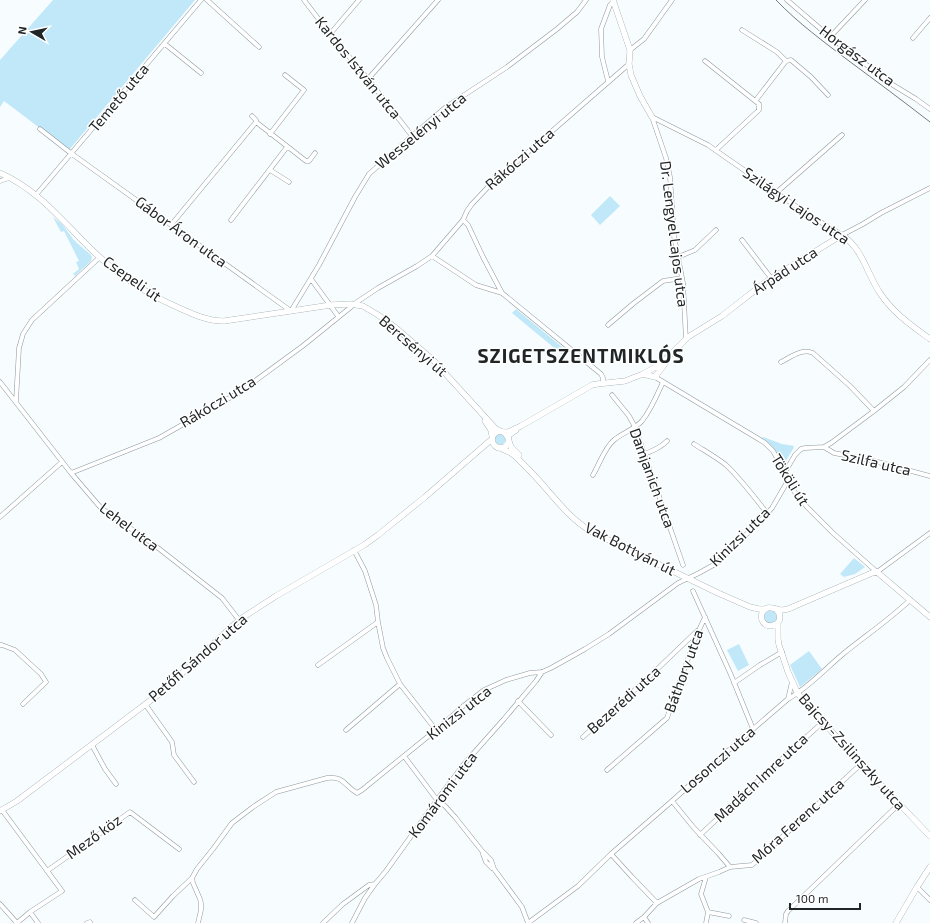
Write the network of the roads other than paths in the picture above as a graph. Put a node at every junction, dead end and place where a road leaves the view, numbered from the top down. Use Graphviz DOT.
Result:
graph roads {
  1 [pos="201,0"];
  2 [pos="207,0"];
  3 [pos="304,0"];
  4 [pos="359,0"];
  5 [pos="438,0"];
  6 [pos="586,0"];
  7 [pos="672,0"];
  8 [pos="787,0"];
  9 [pos="795,0"];
  10 [pos="864,0"];
  11 [pos="613,1"];
  12 [pos="791,4"];
  13 [pos="930,18"];
  14 [pos="742,30"];
  15 [pos="330,34"];
  16 [pos="830,37"];
  17 [pos="913,38"];
  18 [pos="164,44"];
  19 [pos="259,47"];
  20 [pos="630,50"];
  21 [pos="705,61"];
  22 [pos="786,61"];
  23 [pos="629,64"];
  24 [pos="201,73"];
  25 [pos="285,75"];
  26 [pos="368,79"];
  27 [pos="608,81"];
  28 [pos="828,95"];
  29 [pos="756,100"];
  30 [pos="930,109"];
  31 [pos="252,116"];
  32 [pos="652,116"];
  33 [pos="256,122"];
  34 [pos="664,123"];
  35 [pos="40,129"];
  36 [pos="657,131"];
  37 [pos="270,134"];
  38 [pos="842,135"];
  39 [pos="412,136"];
  40 [pos="287,147"];
  41 [pos="716,150"];
  42 [pos="315,153"];
  43 [pos="72,154"];
  44 [pos="270,170"];
  45 [pos="0,173"];
  46 [pos="9,178"];
  47 [pos="0,181"];
  48 [pos="289,182"];
  49 [pos="929,189"];
  50 [pos="777,192"];
  51 [pos="36,195"];
  52 [pos="231,220"];
  53 [pos="464,220"];
  54 [pos="171,224"];
  55 [pos="716,230"];
  56 [pos="842,235"];
  57 [pos="742,240"];
  58 [pos="432,256"];
  59 [pos="100,257"];
  60 [pos="678,257"];
  61 [pos="682,278"];
  62 [pos="771,278"];
  63 [pos="311,279"];
  64 [pos="502,293"];
  65 [pos="331,305"];
  66 [pos="353,306"];
  67 [pos="291,311"];
  68 [pos="338,316"];
  69 [pos="608,325"];
  70 [pos="930,339"];
  71 [pos="686,340"];
  72 [pos="670,355"];
  73 [pos="930,360"];
  74 [pos="781,362"];
  75 [pos="642,374"];
  76 [pos="654,377"];
  77 [pos="0,382"];
  78 [pos="663,382"];
  79 [pos="603,383"];
  80 [pos="612,395"];
  81 [pos="16,402"];
  82 [pos="477,409"];
  83 [pos="874,411"];
  84 [pos="521,426"];
  85 [pos="634,427"];
  86 [pos="502,432"];
  87 [pos="492,438"];
  88 [pos="509,439"];
  89 [pos="667,441"];
  90 [pos="694,444"];
  91 [pos="498,447"];
  92 [pos="824,447"];
  93 [pos="476,453"];
  94 [pos="644,454"];
  95 [pos="62,462"];
  96 [pos="785,472"];
  97 [pos="71,473"];
  98 [pos="534,474"];
  99 [pos="593,475"];
  100 [pos="930,476"];
  101 [pos="789,481"];
  102 [pos="768,513"];
  103 [pos="0,517"];
  104 [pos="930,534"];
  105 [pos="354,550"];
  106 [pos="683,565"];
  107 [pos="877,572"];
  108 [pos="688,578"];
  109 [pos="693,591"];
  110 [pos="910,600"];
  111 [pos="742,604"];
  112 [pos="795,606"];
  113 [pos="765,609"];
  114 [pos="776,609"];
  115 [pos="761,616"];
  116 [pos="705,617"];
  117 [pos="780,617"];
  118 [pos="930,618"];
  119 [pos="239,620"];
  120 [pos="378,622"];
  121 [pos="778,623"];
  122 [pos="771,626"];
  123 [pos="699,629"];
  124 [pos="778,639"];
  125 [pos="0,645"];
  126 [pos="782,652"];
  127 [pos="318,665"];
  128 [pos="542,672"];
  129 [pos="792,682"];
  130 [pos="734,683"];
  131 [pos="400,684"];
  132 [pos="798,694"];
  133 [pos="788,699"];
  134 [pos="518,701"];
  135 [pos="23,704"];
  136 [pos="145,704"];
  137 [pos="823,722"];
  138 [pos="753,729"];
  139 [pos="346,730"];
  140 [pos="436,730"];
  141 [pos="551,736"];
  142 [pos="583,737"];
  143 [pos="92,745"];
  144 [pos="404,756"];
  145 [pos="860,764"];
  146 [pos="607,770"];
  147 [pos="194,782"];
  148 [pos="116,784"];
  149 [pos="437,800"];
  150 [pos="672,801"];
  151 [pos="899,804"];
  152 [pos="1,810"];
  153 [pos="700,835"];
  154 [pos="930,836"];
  155 [pos="179,849"];
  156 [pos="611,854"];
  157 [pos="730,867"];
  158 [pos="930,867"];
  159 [pos="47,871"];
  160 [pos="706,877"];
  161 [pos="192,878"];
  162 [pos="375,884"];
  163 [pos="917,887"];
  164 [pos="135,900"];
  165 [pos="930,900"];
  166 [pos="657,903"];
  167 [pos="0,904"];
  168 [pos="30,912"];
  169 [pos="708,912"];
  170 [pos="729,916"];
  171 [pos="644,917"];
  172 [pos="744,920"];
  173 [pos="17,923"];
  174 [pos="38,923"];
  175 [pos="198,923"];
  176 [pos="322,923"];
  177 [pos="352,923"];
  178 [pos="528,923"];
  179 [pos="636,923"];
  180 [pos="648,923"];
  181 [pos="706,923"];
  182 [pos="756,923"];
  183 [pos="785,923"];
  184 [pos="896,923"];
  1 -- 18 [label="street, Temető utca"];
  2 -- 19 [label="street"];
  3 -- 15 [label="street, Kardos István utca"];
  4 -- 15 [label="street"];
  5 -- 26 [label="street"];
  6 -- 39 [label="street, Wesselényi utca"];
  7 -- 20 [label="street"];
  8 -- 12 [label="street, Horgász utca"];
  9 -- 12 [label="street"];
  10 -- 16 [label="street"];
  11 -- 20 [label="street"];
  11 -- 27 [label="street"];
  12 -- 16 [label="street, Horgász utca"];
  13 -- 17 [label="street"];
  14 -- 22 [label="street"];
  15 -- 26 [label="street, Kardos István utca"];
  16 -- 30 [label="street, Horgász utca"];
  18 -- 24 [label="street"];
  18 -- 43 [label="street, Temető utca"];
  20 -- 23 [label="street"];
  21 -- 29 [label="street"];
  22 -- 28 [label="street"];
  22 -- 29 [label="street"];
  23 -- 27 [label="street, Rákóczi utca"];
  23 -- 32 [label="street, Dr. Lengyel Lajos utca"];
  25 -- 37 [label="street"];
  26 -- 39 [label="street, Kardos István utca"];
  27 -- 53 [label="street, Rákóczi utca"];
  29 -- 41 [label="street"];
  31 -- 33 [label="street"];
  32 -- 34 [label="street, Szilágyi Lajos utca"];
  32 -- 36 [label="street, Dr. Lengyel Lajos utca"];
  33 -- 37 [label="street"];
  33 -- 54 [label="street"];
  34 -- 36 [label="street"];
  34 -- 41 [label="street, Szilágyi Lajos utca"];
  35 -- 43 [label="street, Gábor Áron utca"];
  36 -- 60 [label="street, Dr. Lengyel Lajos utca"];
  37 -- 40 [label="street"];
  38 -- 50 [label="street"];
  39 -- 63 [label="street, Wesselényi utca"];
  40 -- 42 [label="street"];
  40 -- 44 [label="street"];
  41 -- 50 [label="street, Szilágyi Lajos utca"];
  43 -- 51 [label="street, Temető utca"];
  43 -- 54 [label="street, Gábor Áron utca"];
  44 -- 48 [label="street"];
  44 -- 52 [label="street"];
  45 -- 46 [label="street, Csepeli út"];
  46 -- 47 [label="street"];
  46 -- 51 [label="street, Csepeli út"];
  49 -- 56 [label="street, Árpád utca"];
  50 -- 56 [label="street, Szilágyi Lajos utca"];
  51 -- 59 [label="street, Csepeli út"];
  53 -- 58 [label="street, Rákóczi utca"];
  53 -- 64 [label="street"];
  54 -- 67 [label="street, Gábor Áron utca"];
  55 -- 60 [label="street"];
  56 -- 62 [label="street, Árpád utca"];
  56 -- 70 [label="street, Szilágyi Lajos utca"];
  57 -- 62 [label="street"];
  58 -- 64 [label="street"];
  58 -- 66 [label="street, Rákóczi utca"];
  59 -- 67 [label="street, Csepeli út"];
  59 -- 81 [label="street"];
  60 -- 61 [label="street, Dr. Lengyel Lajos utca"];
  61 -- 69 [label="street"];
  61 -- 71 [label="street, Dr. Lengyel Lajos utca"];
  62 -- 71 [label="street, Árpád utca"];
  63 -- 65 [label="street"];
  63 -- 67 [label="street, Wesselényi utca"];
  64 -- 79 [label="street"];
  65 -- 66 [label="street, Bercsényi út"];
  65 -- 67 [label="street, Bercsényi út"];
  65 -- 68 [label="street"];
  66 -- 68 [label="street, Rákóczi utca"];
  66 -- 82 [label="street, Bercsényi út"];
  68 -- 97 [label="street, Rákóczi utca"];
  71 -- 72 [label="street, Árpád utca"];
  72 -- 75 [label="street, Árpád utca"];
  72 -- 76 [label="street, Árpád utca"];
  73 -- 83 [label="street"];
  74 -- 83 [label="street"];
  75 -- 76 [label="street"];
  75 -- 79 [label="street, Árpád utca"];
  76 -- 78 [label="street, Tököli út"];
  77 -- 81 [label="street, Lehel utca"];
  78 -- 85 [label="street"];
  78 -- 96 [label="street, Tököli út"];
  79 -- 84 [label="street"];
  80 -- 85 [label="street, Damjanich utca"];
  81 -- 95 [label="street, Lehel utca"];
  82 -- 86 [label="street, Bercsényi út"];
  82 -- 87 [label="street, Bercsényi út"];
  83 -- 92 [label="street"];
  84 -- 86 [label="street"];
  84 -- 88 [label="street"];
  85 -- 94 [label="street, Damjanich utca"];
  85 -- 99 [label="street"];
  86 -- 87 [label="street"];
  86 -- 88 [label="street"];
  87 -- 91 [label="street"];
  87 -- 93 [label="street, Petőfi Sándor utca"];
  88 -- 91 [label="street"];
  88 -- 98 [label="street, Vak Bottyán út"];
  89 -- 94 [label="street"];
  90 -- 102 [label="street"];
  91 -- 93 [label="street, Petőfi Sándor utca"];
  91 -- 98 [label="street, Vak Bottyán út"];
  92 -- 96 [label="street"];
  92 -- 100 [label="street, Szilfa utca"];
  93 -- 105 [label="street, Petőfi Sándor utca"];
  94 -- 106 [label="street, Damjanich utca"];
  95 -- 97 [label="street, Lehel utca"];
  95 -- 103 [label="street"];
  96 -- 101 [label="street, Tököli út"];
  97 -- 119 [label="street, Lehel utca"];
  98 -- 108 [label="street, Vak Bottyán út"];
  101 -- 102 [label="street, Kinizsi utca"];
  101 -- 107 [label="street, Tököli út"];
  102 -- 108 [label="street, Kinizsi utca"];
  104 -- 107 [label="street"];
  105 -- 119 [label="street, Petőfi Sándor utca"];
  105 -- 120 [label="street"];
  107 -- 110 [label="street, Tököli út"];
  107 -- 112 [label="street"];
  108 -- 111 [label="street, Vak Bottyán út"];
  108 -- 128 [label="street, Kinizsi utca"];
  109 -- 116 [label="street"];
  110 -- 118 [label="street, Tököli út"];
  110 -- 132 [label="street, Losonczi utca"];
  111 -- 113 [label="street, Vak Bottyán út"];
  111 -- 115 [label="street, Vak Bottyán út"];
  112 -- 114 [label="street"];
  112 -- 117 [label="street"];
  113 -- 114 [label="street"];
  113 -- 115 [label="street"];
  114 -- 117 [label="street"];
  115 -- 122 [label="street"];
  116 -- 123 [label="street, Báthory utca"];
  116 -- 130 [label="street"];
  117 -- 121 [label="street"];
  119 -- 136 [label="street, Petőfi Sándor utca"];
  120 -- 127 [label="street"];
  120 -- 131 [label="street"];
  121 -- 122 [label="street"];
  121 -- 124 [label="street, Bajcsy-Zsilinszky utca"];
  122 -- 124 [label="street, Bajcsy-Zsilinszky utca"];
  123 -- 142 [label="street, Bezerédi utca"];
  123 -- 146 [label="street, Báthory utca"];
  124 -- 126 [label="street, Bajcsy-Zsilinszky utca"];
  125 -- 135 [label="street"];
  126 -- 129 [label="street, Bajcsy-Zsilinszky utca"];
  126 -- 130 [label="street"];
  128 -- 134 [label="street, Komáromi utca"];
  128 -- 140 [label="street, Kinizsi utca"];
  129 -- 132 [label="street, Bajcsy-Zsilinszky utca"];
  129 -- 133 [label="street"];
  130 -- 138 [label="street"];
  131 -- 139 [label="street"];
  131 -- 140 [label="street"];
  132 -- 133 [label="street, Losonczi utca"];
  132 -- 137 [label="street, Bajcsy-Zsilinszky utca"];
  133 -- 138 [label="street, Losonczi utca"];
  134 -- 141 [label="street"];
  134 -- 149 [label="street, Komáromi utca"];
  136 -- 143 [label="street, Petőfi Sándor utca"];
  136 -- 147 [label="street"];
  137 -- 145 [label="street, Bajcsy-Zsilinszky utca"];
  137 -- 153 [label="street, Madách Imre utca"];
  138 -- 150 [label="street, Losonczi utca"];
  140 -- 144 [label="street, Kinizsi utca"];
  143 -- 148 [label="street"];
  143 -- 152 [label="street, Petőfi Sándor utca"];
  144 -- 149 [label="street"];
  144 -- 161 [label="street, Kinizsi utca"];
  145 -- 151 [label="street, Bajcsy-Zsilinszky utca"];
  145 -- 157 [label="street, Móra Ferenc utca"];
  149 -- 162 [label="street, Komáromi utca"];
  149 -- 178 [label="street"];
  150 -- 153 [label="street"];
  150 -- 156 [label="street, Losonczi utca"];
  151 -- 154 [label="street, Bajcsy-Zsilinszky utca"];
  151 -- 183 [label="street"];
  152 -- 159 [label="street"];
  153 -- 157 [label="street"];
  155 -- 159 [label="street, Mező köz"];
  156 -- 166 [label="street"];
  156 -- 178 [label="street, Losonczi utca"];
  157 -- 160 [label="street, Móra Ferenc utca"];
  158 -- 163 [label="street"];
  159 -- 168 [label="street"];
  160 -- 166 [label="street, Móra Ferenc utca"];
  160 -- 169 [label="street"];
  161 -- 164 [label="street"];
  161 -- 175 [label="street"];
  162 -- 176 [label="street"];
  162 -- 177 [label="street, Komáromi utca"];
  163 -- 165 [label="street"];
  163 -- 184 [label="street"];
  166 -- 171 [label="street, Móra Ferenc utca"];
  167 -- 173 [label="street"];
  168 -- 173 [label="street"];
  168 -- 174 [label="street"];
  169 -- 170 [label="street"];
  169 -- 181 [label="street"];
  171 -- 179 [label="street, Móra Ferenc utca"];
  171 -- 180 [label="street"];
  172 -- 182 [label="street"];
}
